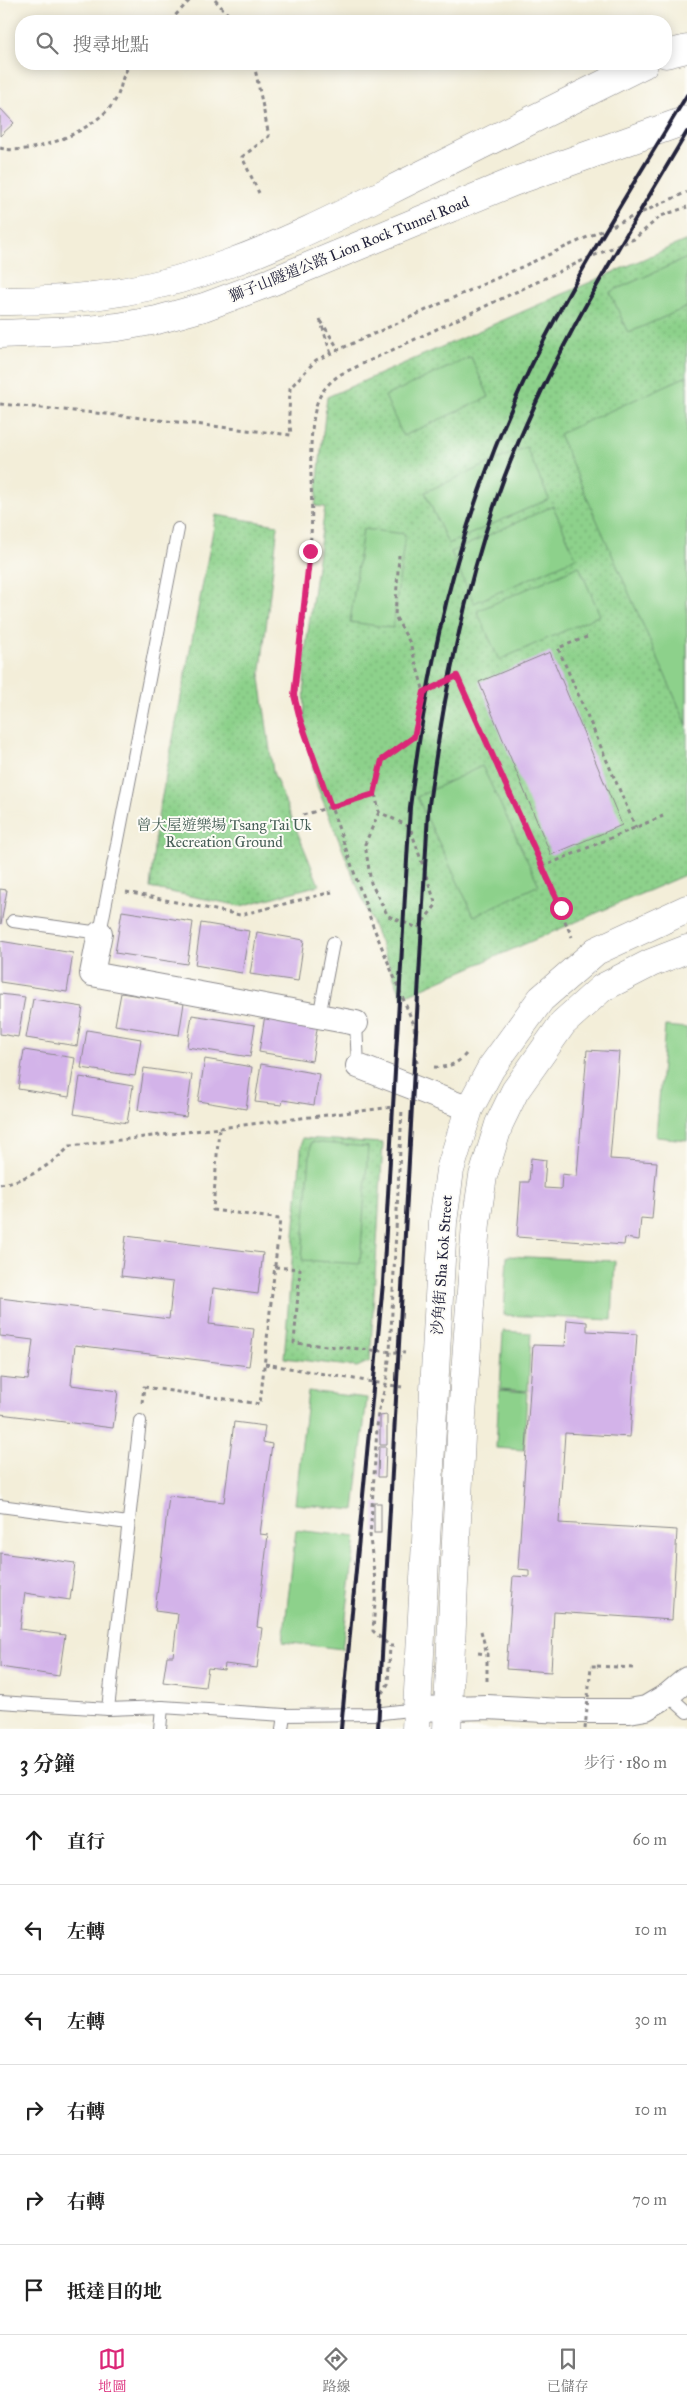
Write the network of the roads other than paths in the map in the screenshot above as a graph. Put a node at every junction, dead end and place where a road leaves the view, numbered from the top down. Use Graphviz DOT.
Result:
graph roads {
  1 [pos="687,48"];
  2 [pos="672,52"];
  3 [pos="632,70"];
  4 [pos="687,120"];
  5 [pos="0,302"];
  6 [pos="0,334"];
  7 [pos="178,529"];
  8 [pos="687,909"];
  9 [pos="13,920"];
  10 [pos="100,933"];
  11 [pos="333,943"];
  12 [pos="687,949"];
  13 [pos="319,1016"];
  14 [pos="356,1023"];
  15 [pos="358,1066"];
  16 [pos="469,1109"];
  17 [pos="140,1421"];
  18 [pos="0,1506"];
  19 [pos="128,1523"];
  20 [pos="687,1679"];
  21 [pos="668,1695"];
  22 [pos="0,1702"];
  23 [pos="162,1707"];
  24 [pos="108,1708"];
  25 [pos="687,1712"];
  26 [pos="284,1714"];
  27 [pos="448,1718"];
  28 [pos="416,1719"];
  29 [pos="160,1729"];
  30 [pos="282,1729"];
  1 -- 2 [label="main road"];
  3 -- 5 [label="main road, 獅子山隧道公路 Lion Rock Tunnel Road"];
  4 -- 6 [label="main road, 獅子山隧道公路 Lion Rock Tunnel Road"];
  7 -- 10 [label="lane"];
  8 -- 16 [label="main road, 沙角街 Sha Kok Street"];
  9 -- 10 [label="lane"];
  10 -- 13 [label="street"];
  11 -- 13 [label="lane"];
  12 -- 27 [label="main road, 沙角街 Sha Kok Street"];
  13 -- 14 [label="street"];
  14 -- 15 [label="lane"];
  15 -- 16 [label="street"];
  16 -- 28 [label="main road, 沙角街 Sha Kok Street"];
  17 -- 19 [label="lane"];
  18 -- 19 [label="lane"];
  19 -- 24 [label="lane"];
  20 -- 21 [label="street"];
  21 -- 25 [label="lane"];
  21 -- 27 [label="street"];
  22 -- 24 [label="lane"];
  23 -- 24 [label="lane"];
  23 -- 26 [label="lane"];
  23 -- 29 [label="lane"];
  26 -- 28 [label="lane"];
  26 -- 30 [label="lane"];
  27 -- 28 [label="street"];
}
